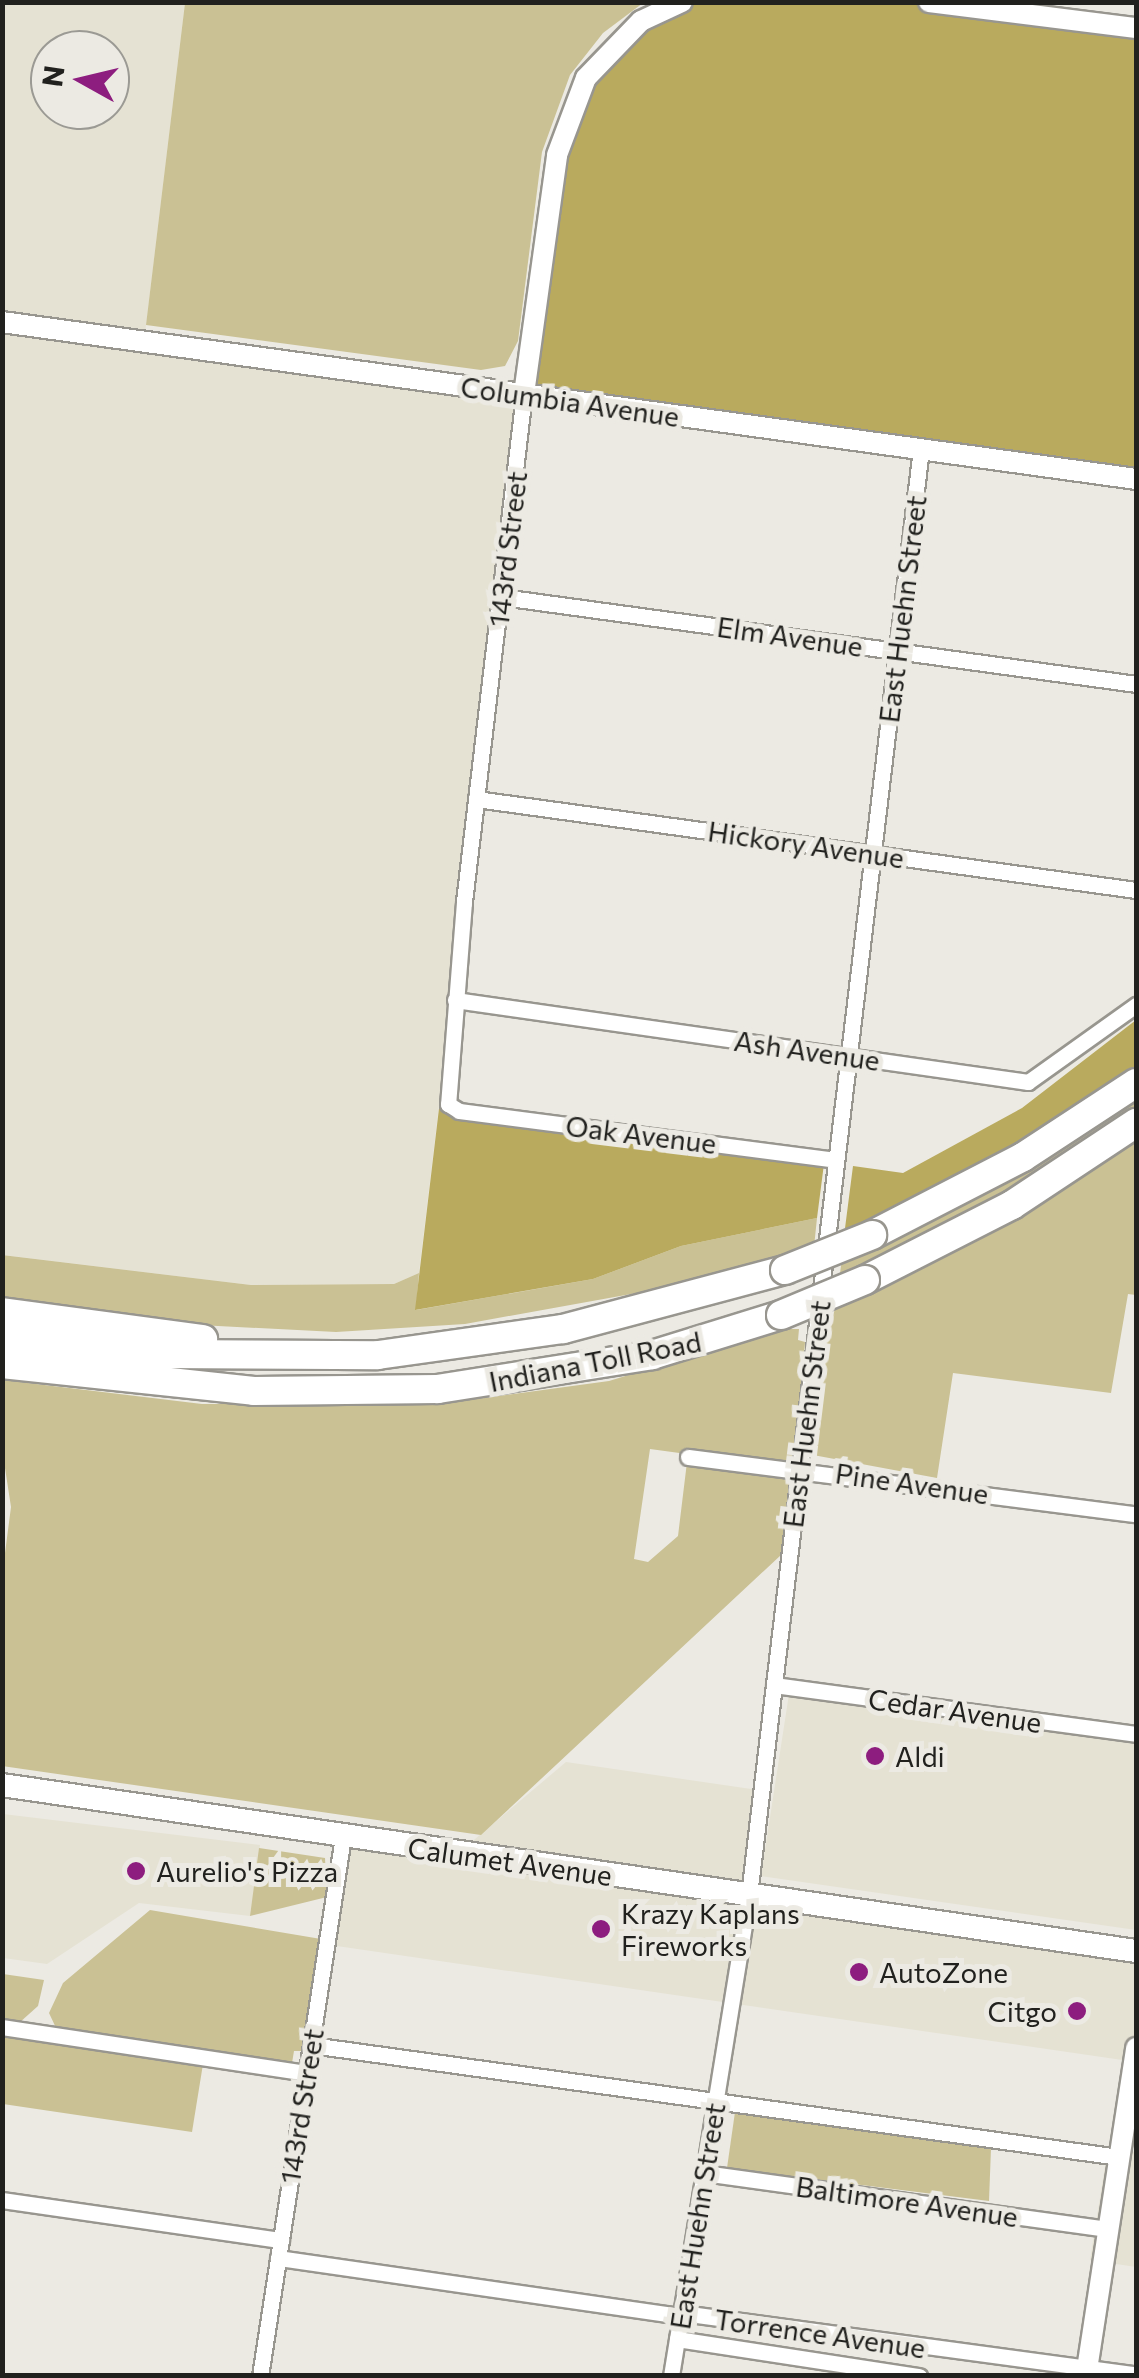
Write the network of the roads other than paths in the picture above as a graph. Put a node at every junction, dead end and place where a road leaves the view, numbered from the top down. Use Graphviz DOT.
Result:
graph roads {
  1 [pos="682,2"];
  2 [pos="929,2"];
  3 [pos="960,5"];
  4 [pos="1136,28"];
  5 [pos="2,322"];
  6 [pos="524,394"];
  7 [pos="921,449"];
  8 [pos="1136,479"];
  9 [pos="502,597"];
  10 [pos="897,651"];
  11 [pos="1136,684"];
  12 [pos="476,800"];
  13 [pos="873,854"];
  14 [pos="1136,890"];
  15 [pos="455,1000"];
  16 [pos="1136,1005"];
  17 [pos="849,1056"];
  18 [pos="1136,1082"];
  19 [pos="448,1104"];
  20 [pos="1136,1122"];
  21 [pos="836,1160"];
  22 [pos="2,1312"];
  23 [pos="2,1338"];
  24 [pos="378,1355"];
  25 [pos="2,1364"];
  26 [pos="688,1456"];
  27 [pos="800,1468"];
  28 [pos="1136,1514"];
  29 [pos="774,1686"];
  30 [pos="1136,1734"];
  31 [pos="2,1785"];
  32 [pos="343,1837"];
  33 [pos="749,1895"];
  34 [pos="1136,1950"];
  35 [pos="2,2026"];
  36 [pos="311,2045"];
  37 [pos="1136,2048"];
  38 [pos="306,2073"];
  39 [pos="716,2101"];
  40 [pos="1120,2157"];
  41 [pos="704,2172"];
  42 [pos="2,2200"];
  43 [pos="1109,2229"];
  44 [pos="281,2240"];
  45 [pos="278,2258"];
  46 [pos="681,2314"];
  47 [pos="678,2339"];
  48 [pos="1086,2374"];
  49 [pos="1136,2374"];
  50 [pos="260,2376"];
  51 [pos="672,2376"];
  52 [pos="919,2376"];
  1 -- 6 [label="street, 143rd Street"];
  2 -- 3 [label="street"];
  3 -- 4 [label="street"];
  5 -- 6 [label="street, Columbia Avenue"];
  6 -- 7 [label="street, Columbia Avenue"];
  6 -- 9 [label="street, 143rd Street"];
  7 -- 8 [label="street, Columbia Avenue"];
  7 -- 10 [label="street, East Huehn Street"];
  9 -- 10 [label="street, Elm Avenue"];
  9 -- 12 [label="street, 143rd Street"];
  10 -- 11 [label="street, Elm Avenue"];
  10 -- 13 [label="street, East Huehn Street"];
  12 -- 13 [label="street, Hickory Avenue"];
  12 -- 15 [label="street, 143rd Street"];
  13 -- 14 [label="street, Hickory Avenue"];
  13 -- 17 [label="street, East Huehn Street"];
  15 -- 17 [label="street, Ash Avenue"];
  15 -- 19 [label="street, 143rd Street"];
  16 -- 17 [label="street, Ash Avenue"];
  17 -- 21 [label="street, East Huehn Street"];
  18 -- 24 [label="highway, Indiana Toll Road, bridge"];
  19 -- 21 [label="street, Oak Avenue"];
  20 -- 25 [label="highway, Indiana Toll Road, bridge"];
  21 -- 27 [label="street, East Huehn Street"];
  22 -- 24 [label="highway"];
  23 -- 24 [label="highway, Indiana Toll Road"];
  26 -- 27 [label="street, Pine Avenue"];
  27 -- 28 [label="street, Pine Avenue"];
  27 -- 29 [label="street, East Huehn Street"];
  29 -- 30 [label="street, Cedar Avenue"];
  29 -- 33 [label="street, East Huehn Street"];
  31 -- 32 [label="main road, Calumet Avenue"];
  32 -- 33 [label="main road, Calumet Avenue"];
  32 -- 36 [label="street, 143rd Street"];
  33 -- 34 [label="main road, Calumet Avenue"];
  33 -- 39 [label="street, East Huehn Street"];
  35 -- 38 [label="street"];
  36 -- 38 [label="street, 143rd Street"];
  36 -- 39 [label="street"];
  37 -- 40 [label="street"];
  38 -- 44 [label="street, 143rd Street"];
  39 -- 40 [label="street"];
  39 -- 41 [label="street, East Huehn Street"];
  40 -- 43 [label="street"];
  41 -- 43 [label="street, Baltimore Avenue"];
  41 -- 46 [label="street, East Huehn Street"];
  42 -- 44 [label="street"];
  43 -- 48 [label="street"];
  44 -- 45 [label="street, 143rd Street"];
  45 -- 46 [label="street, Torrence Avenue"];
  45 -- 50 [label="street, 143rd Street"];
  46 -- 47 [label="street, East Huehn Street"];
  46 -- 48 [label="street, Torrence Avenue"];
  47 -- 51 [label="street, East Huehn Street"];
  47 -- 52 [label="street, Torrence Avenue"];
  48 -- 49 [label="street, Torrence Avenue"];
}
